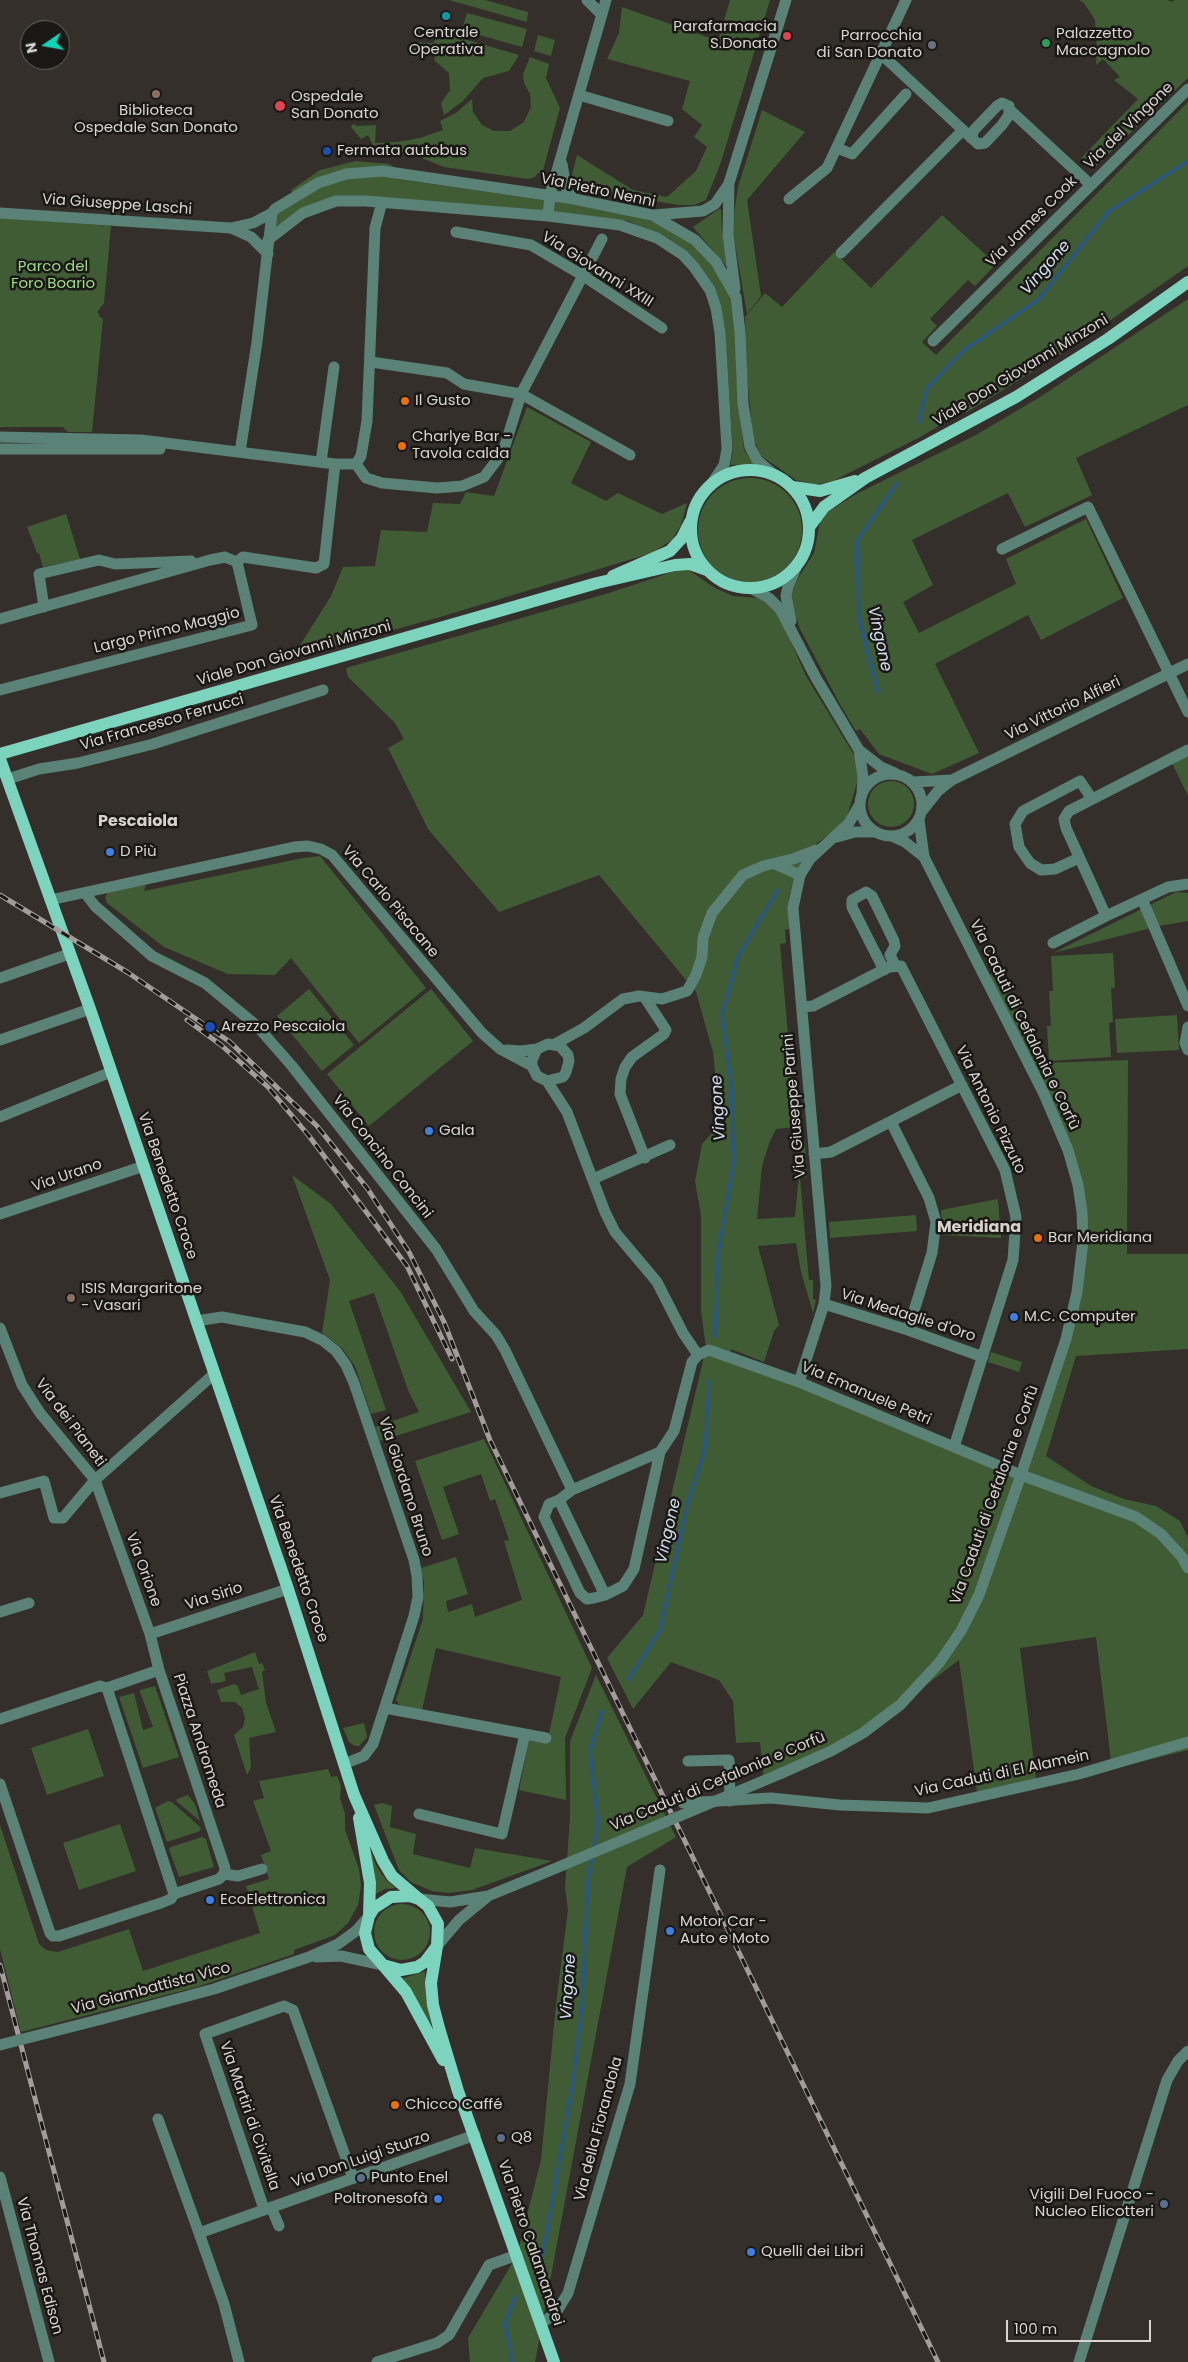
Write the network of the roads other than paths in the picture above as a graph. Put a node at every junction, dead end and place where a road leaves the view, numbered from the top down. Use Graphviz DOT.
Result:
graph roads {
  1 [pos="587,0"];
  2 [pos="606,0"];
  3 [pos="786,0"];
  4 [pos="906,0"];
  5 [pos="602,15"];
  6 [pos="881,54"];
  7 [pos="1188,89"];
  8 [pos="906,94"];
  9 [pos="579,95"];
  10 [pos="1010,110"];
  11 [pos="668,121"];
  12 [pos="1002,125"];
  13 [pos="1027,125"];
  14 [pos="967,134"];
  15 [pos="837,148"];
  16 [pos="562,160"];
  17 [pos="729,184"];
  18 [pos="1091,185"];
  19 [pos="550,195"];
  20 [pos="574,199"];
  21 [pos="790,199"];
  22 [pos="382,202"];
  23 [pos="0,212"];
  24 [pos="272,213"];
  25 [pos="652,215"];
  26 [pos="548,216"];
  27 [pos="232,228"];
  28 [pos="456,232"];
  29 [pos="602,239"];
  30 [pos="268,240"];
  31 [pos="841,253"];
  32 [pos="268,254"];
  33 [pos="582,275"];
  34 [pos="1188,282"];
  35 [pos="736,297"];
  36 [pos="662,328"];
  37 [pos="933,341"];
  38 [pos="371,362"];
  39 [pos="334,367"];
  40 [pos="521,394"];
  41 [pos="0,437"];
  42 [pos="0,449"];
  43 [pos="200,449"];
  44 [pos="240,452"];
  45 [pos="630,455"];
  46 [pos="321,462"];
  47 [pos="335,464"];
  48 [pos="356,464"];
  49 [pos="773,474"];
  50 [pos="865,478"];
  51 [pos="714,480"];
  52 [pos="793,487"];
  53 [pos="691,522"];
  54 [pos="810,526"];
  55 [pos="1002,549"];
  56 [pos="210,560"];
  57 [pos="237,562"];
  58 [pos="796,568"];
  59 [pos="706,570"];
  60 [pos="597,583"];
  61 [pos="752,589"];
  62 [pos="44,607"];
  63 [pos="0,619"];
  64 [pos="793,630"];
  65 [pos="1188,664"];
  66 [pos="1169,673"];
  67 [pos="0,690"];
  68 [pos="323,690"];
  69 [pos="1188,712"];
  70 [pos="859,750"];
  71 [pos="1188,750"];
  72 [pos="0,754"];
  73 [pos="0,760"];
  74 [pos="896,774"];
  75 [pos="8,779"];
  76 [pos="952,780"];
  77 [pos="913,782"];
  78 [pos="861,799"];
  79 [pos="1092,799"];
  80 [pos="921,815"];
  81 [pos="875,832"];
  82 [pos="894,837"];
  83 [pos="833,839"];
  84 [pos="818,850"];
  85 [pos="924,857"];
  86 [pos="1079,858"];
  87 [pos="775,864"];
  88 [pos="800,875"];
  89 [pos="1188,884"];
  90 [pos="85,893"];
  91 [pos="1142,899"];
  92 [pos="50,900"];
  93 [pos="1106,916"];
  94 [pos="1053,943"];
  95 [pos="69,954"];
  96 [pos="898,966"];
  97 [pos="884,970"];
  98 [pos="0,978"];
  99 [pos="645,998"];
  100 [pos="1188,1006"];
  101 [pos="802,1007"];
  102 [pos="90,1009"];
  103 [pos="1188,1027"];
  104 [pos="584,1028"];
  105 [pos="0,1040"];
  106 [pos="555,1044"];
  107 [pos="500,1049"];
  108 [pos="537,1049"];
  109 [pos="1188,1050"];
  110 [pos="568,1055"];
  111 [pos="532,1066"];
  112 [pos="112,1072"];
  113 [pos="562,1077"];
  114 [pos="547,1081"];
  115 [pos="962,1086"];
  116 [pos="567,1112"];
  117 [pos="0,1116"];
  118 [pos="891,1122"];
  119 [pos="670,1145"];
  120 [pos="814,1154"];
  121 [pos="645,1158"];
  122 [pos="144,1166"];
  123 [pos="593,1179"];
  124 [pos="0,1214"];
  125 [pos="824,1304"];
  126 [pos="196,1321"];
  127 [pos="0,1328"];
  128 [pos="908,1330"];
  129 [pos="698,1355"];
  130 [pos="982,1357"];
  131 [pos="214,1374"];
  132 [pos="799,1382"];
  133 [pos="954,1447"];
  134 [pos="660,1452"];
  135 [pos="1021,1474"];
  136 [pos="95,1480"];
  137 [pos="572,1490"];
  138 [pos="0,1493"];
  139 [pos="559,1500"];
  140 [pos="1188,1568"];
  141 [pos="288,1589"];
  142 [pos="605,1595"];
  143 [pos="29,1603"];
  144 [pos="0,1612"];
  145 [pos="150,1634"];
  146 [pos="159,1670"];
  147 [pos="107,1688"];
  148 [pos="385,1708"];
  149 [pos="0,1719"];
  150 [pos="524,1734"];
  151 [pos="546,1738"];
  152 [pos="1188,1742"];
  153 [pos="688,1761"];
  154 [pos="344,1764"];
  155 [pos="0,1784"];
  156 [pos="354,1795"];
  157 [pos="730,1801"];
  158 [pos="684,1803"];
  159 [pos="419,1814"];
  160 [pos="262,1869"];
  161 [pos="660,1870"];
  162 [pos="224,1874"];
  163 [pos="174,1894"];
  164 [pos="488,1896"];
  165 [pos="419,1900"];
  166 [pos="369,1916"];
  167 [pos="437,1946"];
  168 [pos="309,1957"];
  169 [pos="383,1965"];
  170 [pos="0,2045"];
  171 [pos="1188,2051"];
  172 [pos="458,2091"];
  173 [pos="158,2119"];
  174 [pos="475,2135"];
  175 [pos="0,2177"];
  176 [pos="353,2178"];
  177 [pos="268,2208"];
  178 [pos="279,2226"];
  179 [pos="199,2233"];
  180 [pos="518,2258"];
  181 [pos="539,2318"];
  182 [pos="49,2362"];
  183 [pos="239,2362"];
  184 [pos="376,2362"];
  185 [pos="554,2362"];
  186 [pos="1079,2362"];
  1 -- 5 [label="street"];
  2 -- 5 [label="street"];
  3 -- 17 [label="street"];
  4 -- 6 [label="street"];
  5 -- 9 [label="street"];
  6 -- 14 [label="street"];
  6 -- 15 [label="street"];
  7 -- 18 [label="street, Via del Vingone"];
  8 -- 15 [label="street"];
  9 -- 11 [label="street"];
  9 -- 16 [label="street"];
  10 -- 12 [label="street"];
  10 -- 13 [label="street, Via James Cook"];
  10 -- 14 [label="street"];
  12 -- 13 [label="street"];
  12 -- 14 [label="street"];
  13 -- 18 [label="street, Via James Cook"];
  14 -- 31 [label="street"];
  15 -- 21 [label="street"];
  16 -- 19 [label="street"];
  16 -- 20 [label="street"];
  17 -- 25 [label="street"];
  17 -- 35 [label="street"];
  18 -- 37 [label="street, Via James Cook"];
  19 -- 20 [label="street, Via Pietro Nenni"];
  19 -- 24 [label="street, Via Pietro Nenni"];
  19 -- 26 [label="street"];
  20 -- 25 [label="street, Via Pietro Nenni"];
  22 -- 26 [label="street, Via Pietro Nenni"];
  22 -- 30 [label="street, Via Pietro Nenni"];
  22 -- 38 [label="street"];
  23 -- 27 [label="street, Via Giuseppe Laschi"];
  24 -- 27 [label="street, Via Giuseppe Laschi"];
  24 -- 30 [label="street"];
  25 -- 35 [label="street, Via Pietro Nenni"];
  26 -- 51 [label="street, Via Pietro Nenni"];
  27 -- 32 [label="street, Via Giuseppe Laschi"];
  28 -- 33 [label="street, Via Giovanni XXIII"];
  29 -- 33 [label="street"];
  30 -- 32 [label="street"];
  32 -- 44 [label="street"];
  33 -- 36 [label="street, Via Giovanni XXIII"];
  33 -- 40 [label="street"];
  34 -- 50 [label="main road, Viale Don Giovanni Minzoni"];
  35 -- 49 [label="street, Via Pietro Nenni"];
  38 -- 40 [label="street"];
  38 -- 48 [label="street"];
  39 -- 46 [label="street"];
  40 -- 45 [label="street"];
  40 -- 48 [label="street"];
  41 -- 43 [label="street"];
  42 -- 43 [label="street"];
  43 -- 44 [label="street"];
  44 -- 46 [label="street"];
  46 -- 47 [label="street"];
  47 -- 48 [label="street"];
  47 -- 57 [label="street"];
  49 -- 51 [label="main road"];
  49 -- 52 [label="main road"];
  50 -- 52 [label="main road, Viale Don Giovanni Minzoni"];
  50 -- 54 [label="main road, Viale Don Giovanni Minzoni"];
  51 -- 53 [label="main road"];
  52 -- 54 [label="main road"];
  53 -- 59 [label="main road"];
  53 -- 60 [label="main road, Viale Don Giovanni Minzoni"];
  54 -- 58 [label="main road"];
  55 -- 66 [label="street"];
  56 -- 57 [label="street"];
  56 -- 62 [label="street"];
  56 -- 62 [label="street"];
  57 -- 67 [label="street, Largo Primo Maggio"];
  58 -- 61 [label="main road"];
  58 -- 64 [label="street"];
  59 -- 60 [label="main road, Viale Don Giovanni Minzoni"];
  59 -- 61 [label="main road"];
  60 -- 72 [label="main road, Viale Don Giovanni Minzoni"];
  61 -- 64 [label="street"];
  62 -- 63 [label="street"];
  64 -- 70 [label="street"];
  65 -- 66 [label="street, Via Vittorio Alfieri"];
  66 -- 69 [label="street"];
  66 -- 76 [label="street, Via Vittorio Alfieri"];
  68 -- 75 [label="street, Via Francesco Ferrucci"];
  70 -- 74 [label="street"];
  70 -- 78 [label="street"];
  71 -- 79 [label="street"];
  73 -- 75 [label="main road, Via Benedetto Croce"];
  74 -- 77 [label="street"];
  74 -- 78 [label="street"];
  75 -- 92 [label="main road, Via Benedetto Croce"];
  76 -- 77 [label="street, Via Vittorio Alfieri"];
  76 -- 80 [label="street, Via Vittorio Alfieri"];
  77 -- 80 [label="street"];
  78 -- 81 [label="street"];
  78 -- 83 [label="street, Via Giuseppe Parini"];
  79 -- 86 [label="street"];
  79 -- 86 [label="street"];
  80 -- 82 [label="street"];
  80 -- 85 [label="street, Via Caduti di Cefalonia e Corfù"];
  81 -- 82 [label="street"];
  81 -- 83 [label="street, Via Giuseppe Parini"];
  82 -- 85 [label="street, Via Caduti di Cefalonia e Corfù"];
  83 -- 84 [label="street, Via Giuseppe Parini"];
  84 -- 87 [label="street"];
  84 -- 88 [label="street, Via Giuseppe Parini"];
  85 -- 135 [label="street, Via Caduti di Cefalonia e Corfù"];
  86 -- 93 [label="street"];
  87 -- 88 [label="street"];
  87 -- 99 [label="street"];
  88 -- 101 [label="street, Via Giuseppe Parini"];
  89 -- 91 [label="street"];
  90 -- 92 [label="street, Via Carlo Pisacane"];
  90 -- 107 [label="street, Via Carlo Pisacane"];
  90 -- 137 [label="street, Via Concino Concini"];
  91 -- 93 [label="street"];
  91 -- 100 [label="street"];
  92 -- 95 [label="main road, Via Benedetto Croce"];
  93 -- 94 [label="street"];
  95 -- 98 [label="street"];
  95 -- 102 [label="main road, Via Benedetto Croce"];
  96 -- 97 [label="street"];
  96 -- 97 [label="street"];
  96 -- 115 [label="street, Via Antonio Pizzuto"];
  97 -- 101 [label="street"];
  99 -- 104 [label="street"];
  99 -- 121 [label="street"];
  101 -- 120 [label="street, Via Giuseppe Parini"];
  102 -- 105 [label="street"];
  102 -- 112 [label="main road, Via Benedetto Croce"];
  103 -- 109 [label="street"];
  104 -- 106 [label="street"];
  104 -- 110 [label="street"];
  106 -- 108 [label="street"];
  106 -- 110 [label="street"];
  107 -- 108 [label="street"];
  107 -- 111 [label="street, Via Carlo Pisacane"];
  108 -- 111 [label="street"];
  110 -- 113 [label="street"];
  111 -- 114 [label="street"];
  112 -- 117 [label="street"];
  112 -- 122 [label="main road, Via Benedetto Croce"];
  113 -- 114 [label="street"];
  113 -- 116 [label="street"];
  114 -- 116 [label="street"];
  115 -- 118 [label="street"];
  115 -- 130 [label="street, Via Antonio Pizzuto"];
  116 -- 123 [label="street"];
  118 -- 120 [label="street"];
  118 -- 128 [label="street"];
  119 -- 121 [label="street"];
  120 -- 125 [label="street, Via Giuseppe Parini"];
  121 -- 123 [label="street"];
  122 -- 124 [label="street, Via Urano"];
  122 -- 126 [label="main road, Via Benedetto Croce"];
  123 -- 129 [label="street"];
  125 -- 128 [label="street, Via Medaglie d'Oro"];
  125 -- 132 [label="street, Via Giuseppe Parini"];
  126 -- 131 [label="main road, Via Benedetto Croce"];
  126 -- 148 [label="street, Via Giordano Bruno"];
  127 -- 136 [label="street, Via dei Pianeti"];
  128 -- 130 [label="street, Via Medaglie d'Oro"];
  129 -- 132 [label="street, Via Emanuele Petri"];
  129 -- 134 [label="street"];
  130 -- 133 [label="street, Via Antonio Pizzuto"];
  131 -- 136 [label="street"];
  131 -- 141 [label="main road, Via Benedetto Croce"];
  132 -- 133 [label="street, Via Emanuele Petri"];
  133 -- 135 [label="street, Via Emanuele Petri"];
  134 -- 137 [label="street"];
  134 -- 142 [label="street"];
  135 -- 140 [label="street, Via Emanuele Petri"];
  135 -- 164 [label="street, Via Caduti di Cefalonia e Corfù, bridge"];
  136 -- 138 [label="street"];
  136 -- 145 [label="street, Via Orione"];
  137 -- 139 [label="street"];
  139 -- 142 [label="street"];
  139 -- 142 [label="street"];
  141 -- 145 [label="street, Via Sirio"];
  141 -- 154 [label="main road, Via Benedetto Croce"];
  143 -- 144 [label="street"];
  145 -- 146 [label="street, Via Orione"];
  146 -- 147 [label="street, Piazza Andromeda"];
  146 -- 162 [label="street, Piazza Andromeda"];
  147 -- 149 [label="street, Piazza Andromeda"];
  147 -- 163 [label="street"];
  148 -- 150 [label="street"];
  148 -- 154 [label="street, Via Giordano Bruno"];
  150 -- 151 [label="street"];
  150 -- 159 [label="street"];
  152 -- 157 [label="street, Via Caduti di El Alamein"];
  153 -- 157 [label="street"];
  154 -- 156 [label="main road, Via Benedetto Croce"];
  155 -- 163 [label="street"];
  156 -- 165 [label="main road, Via Benedetto Croce"];
  156 -- 166 [label="main road, Via Benedetto Croce"];
  157 -- 158 [label="street, Via Caduti di El Alamein"];
  160 -- 162 [label="street"];
  161 -- 181 [label="street, Via della Fiorandola"];
  162 -- 163 [label="street"];
  164 -- 165 [label="street, Via Caduti di Cefalonia e Corfù"];
  164 -- 167 [label="street, Via Caduti di Cefalonia e Corfù"];
  165 -- 166 [label="main road"];
  165 -- 167 [label="main road, Via Benedetto Croce"];
  166 -- 168 [label="street, Via Giambattista Vico"];
  166 -- 169 [label="main road, Via Benedetto Croce"];
  167 -- 169 [label="main road"];
  167 -- 172 [label="main road, Via Benedetto Croce"];
  168 -- 169 [label="street, Via Giambattista Vico"];
  168 -- 170 [label="street, Via Giambattista Vico, bridge"];
  169 -- 172 [label="main road, Via Benedetto Croce"];
  171 -- 186 [label="street"];
  172 -- 174 [label="main road, Via Benedetto Croce"];
  173 -- 179 [label="street"];
  174 -- 176 [label="street, Via Don Luigi Sturzo"];
  174 -- 180 [label="main road, Via Pietro Calamandrei"];
  175 -- 182 [label="street, Via Thomas Edison"];
  176 -- 177 [label="street, Via Don Luigi Sturzo"];
  176 -- 177 [label="street, Via Martiri di Civitella"];
  177 -- 178 [label="street"];
  177 -- 179 [label="street, Via Don Luigi Sturzo"];
  179 -- 183 [label="street"];
  180 -- 181 [label="main road, Via Pietro Calamandrei"];
  180 -- 184 [label="street"];
  181 -- 185 [label="main road, Via Pietro Calamandrei"];
}
